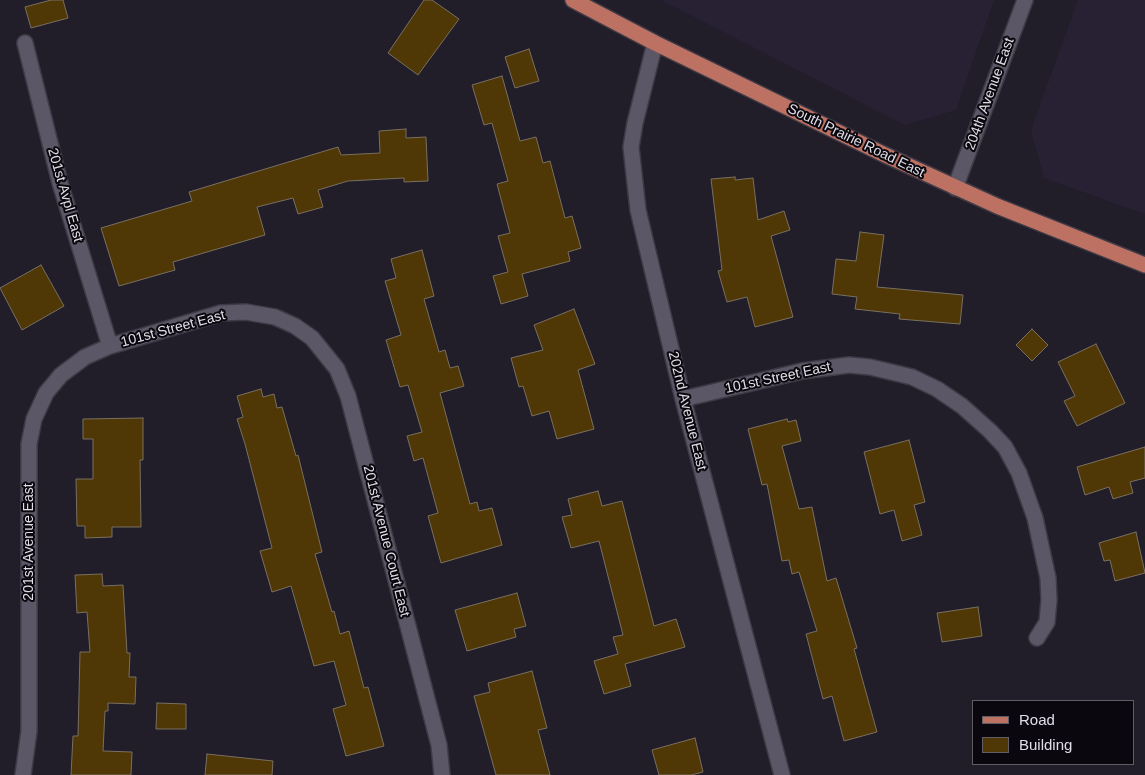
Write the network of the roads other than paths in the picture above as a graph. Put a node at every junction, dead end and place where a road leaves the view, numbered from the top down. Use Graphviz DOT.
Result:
graph roads {
  1 [pos="573,0"];
  2 [pos="1025,0"];
  3 [pos="25,42"];
  4 [pos="655,43"];
  5 [pos="956,188"];
  6 [pos="1145,265"];
  7 [pos="295,326"];
  8 [pos="110,346"];
  9 [pos="683,399"];
  10 [pos="1036,638"];
  11 [pos="22,775"];
  12 [pos="442,775"];
  13 [pos="782,775"];
  1 -- 4 [label="main road, South Prairie Road East"];
  2 -- 5 [label="street, 204th Avenue East"];
  3 -- 8 [label="street, 201st Avpl East"];
  4 -- 5 [label="main road, South Prairie Road East"];
  4 -- 9 [label="street, 202nd Avenue East"];
  5 -- 6 [label="main road, South Prairie Road East"];
  7 -- 8 [label="street, 101st Street East"];
  7 -- 12 [label="street, 201st Avenue Court East"];
  8 -- 11 [label="street, 201st Avenue East"];
  9 -- 10 [label="street, 101st Street East"];
  9 -- 13 [label="street, 202nd Avenue East"];
}
